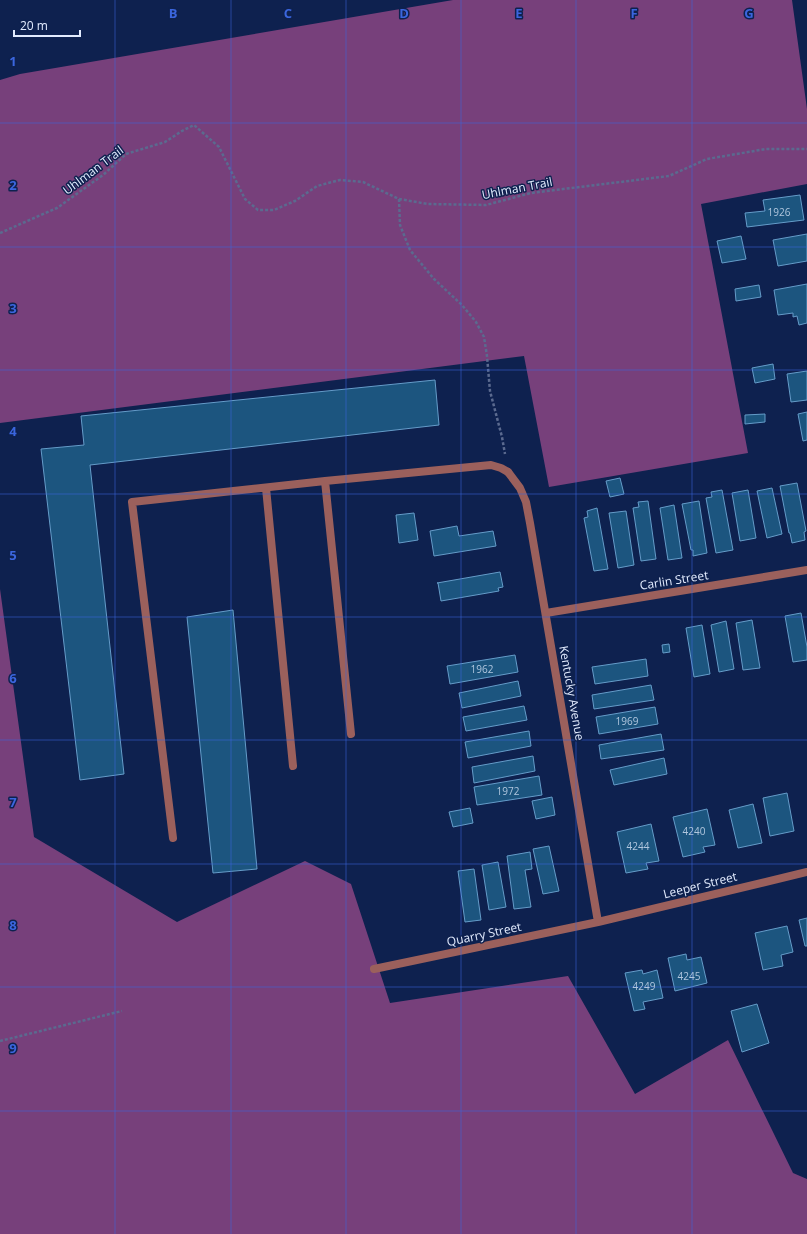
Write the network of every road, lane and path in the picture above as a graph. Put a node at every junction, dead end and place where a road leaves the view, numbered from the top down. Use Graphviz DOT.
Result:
graph roads {
  1 [pos="807,149"];
  2 [pos="398,199"];
  3 [pos="0,233"];
  4 [pos="508,472"];
  5 [pos="325,481"];
  6 [pos="266,488"];
  7 [pos="807,570"];
  8 [pos="546,613"];
  9 [pos="351,734"];
  10 [pos="293,766"];
  11 [pos="173,838"];
  12 [pos="807,872"];
  13 [pos="598,922"];
  14 [pos="374,969"];
  15 [pos="122,1011"];
  16 [pos="0,1041"];
  1 -- 2 [label="path, Uhlman Trail"];
  2 -- 3 [label="path, Uhlman Trail"];
  2 -- 4 [label="path"];
  4 -- 5 [label="street"];
  4 -- 8 [label="street, Kentucky Avenue"];
  5 -- 6 [label="street"];
  5 -- 9 [label="street"];
  6 -- 10 [label="street"];
  6 -- 11 [label="street"];
  7 -- 8 [label="street, Carlin Street"];
  8 -- 13 [label="street, Kentucky Avenue"];
  12 -- 13 [label="street, Leeper Street"];
  13 -- 14 [label="street, Quarry Street"];
  15 -- 16 [label="path"];
}
